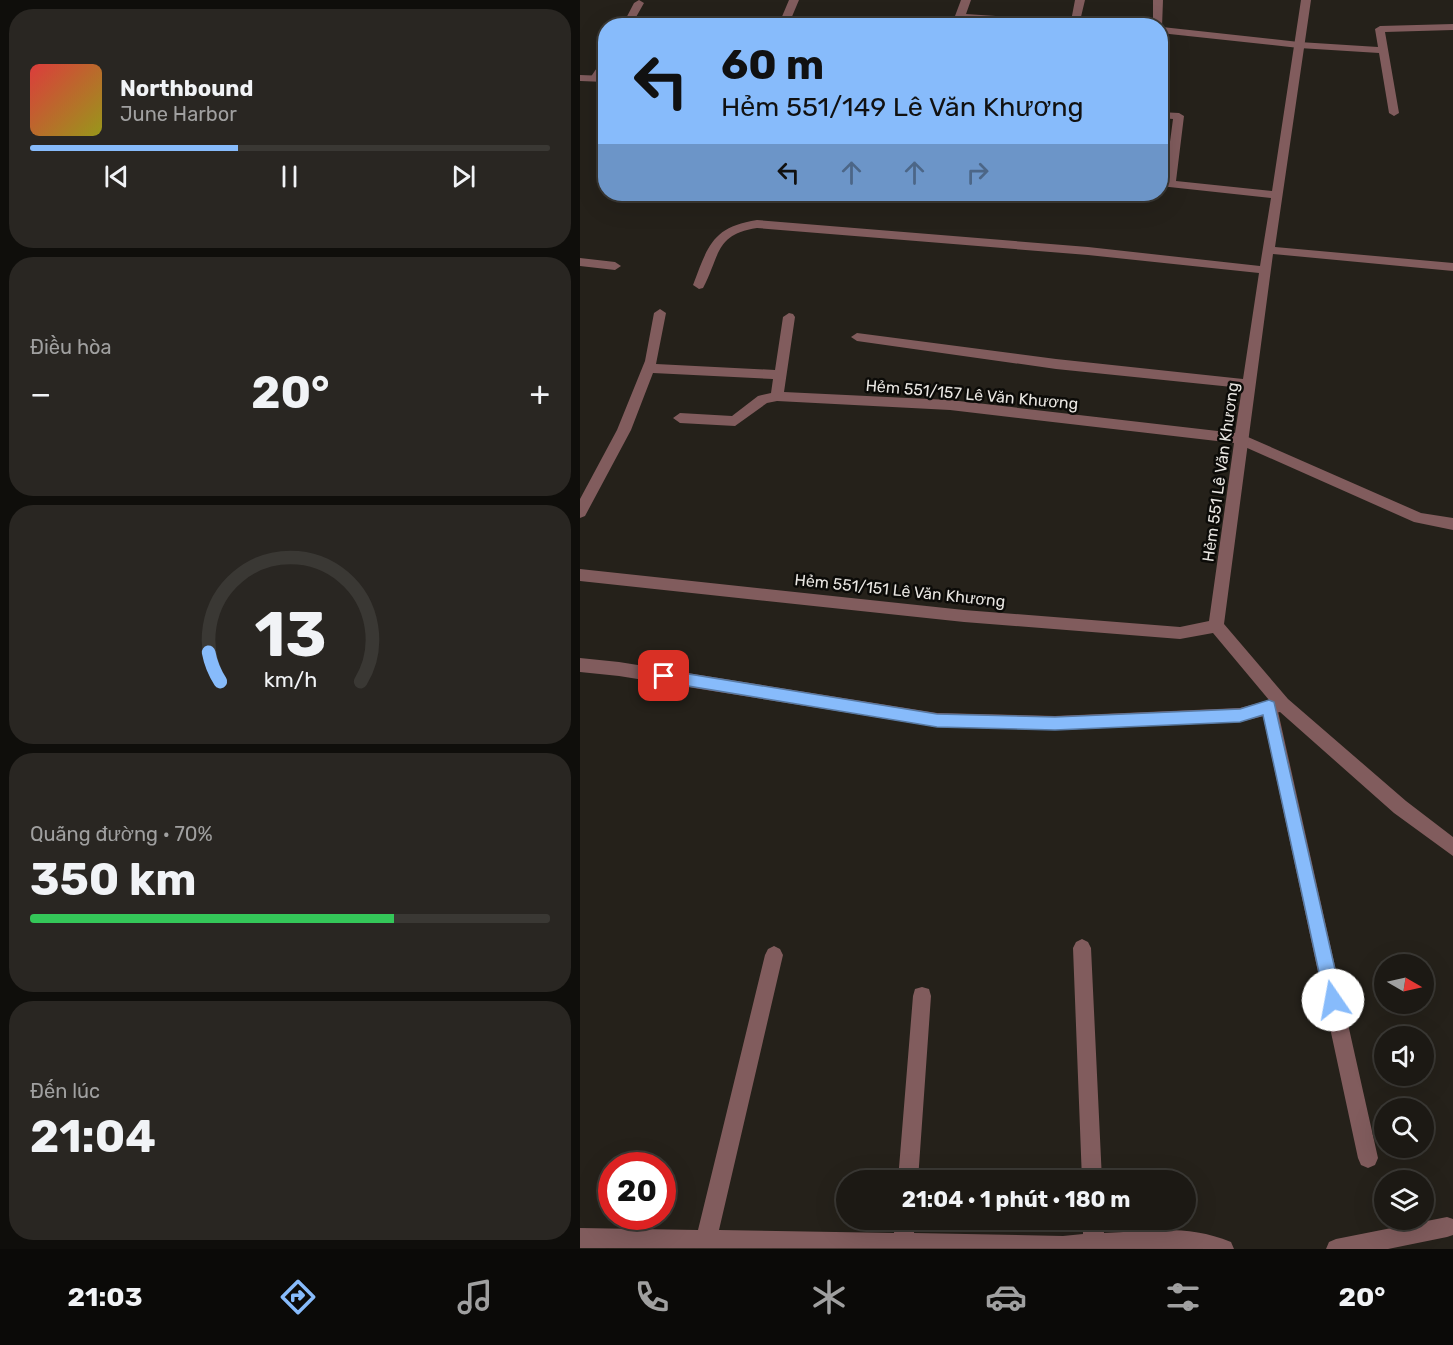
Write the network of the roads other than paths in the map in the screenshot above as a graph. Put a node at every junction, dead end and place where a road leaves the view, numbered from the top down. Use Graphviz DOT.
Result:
graph roads {
  1 [pos="794,0"];
  2 [pos="966,0"];
  3 [pos="1080,0"];
  4 [pos="1158,0"];
  5 [pos="1306,0"];
  6 [pos="639,3"];
  7 [pos="631,18"];
  8 [pos="786,18"];
  9 [pos="998,18"];
  10 [pos="1076,18"];
  11 [pos="1158,18"];
  12 [pos="1453,27"];
  13 [pos="1168,31"];
  14 [pos="1299,45"];
  15 [pos="1384,50"];
  16 [pos="580,78"];
  17 [pos="598,79"];
  18 [pos="1394,113"];
  19 [pos="1168,115"];
  20 [pos="1168,169"];
  21 [pos="1168,184"];
  22 [pos="1277,195"];
  23 [pos="1268,250"];
  24 [pos="580,262"];
  25 [pos="615,266"];
  26 [pos="1453,267"];
  27 [pos="1265,270"];
  28 [pos="699,285"];
  29 [pos="660,313"];
  30 [pos="789,317"];
  31 [pos="857,337"];
  32 [pos="648,368"];
  33 [pos="781,375"];
  34 [pos="1249,384"];
  35 [pos="777,396"];
  36 [pos="680,418"];
  37 [pos="1241,439"];
  38 [pos="580,512"];
  39 [pos="1453,524"];
  40 [pos="580,575"];
  41 [pos="1216,626"];
  42 [pos="580,665"];
  43 [pos="1275,705"];
  44 [pos="1453,848"];
  45 [pos="1082,948"];
  46 [pos="774,955"];
  47 [pos="922,996"];
  48 [pos="1368,1158"];
  49 [pos="909,1170"];
  50 [pos="1092,1170"];
  51 [pos="1447,1227"];
  52 [pos="904,1230"];
  53 [pos="1093,1230"];
  54 [pos="580,1238"];
  55 [pos="706,1240"];
  56 [pos="903,1243"];
  57 [pos="1094,1244"];
  58 [pos="1224,1249"];
  59 [pos="1336,1249"];
  1 -- 8 [label="street"];
  2 -- 9 [label="street"];
  3 -- 10 [label="street"];
  4 -- 11 [label="street"];
  5 -- 14 [label="street, Hẻm 551 Lê Văn Khương"];
  6 -- 7 [label="street"];
  12 -- 15 [label="street"];
  13 -- 14 [label="street"];
  14 -- 15 [label="street"];
  14 -- 22 [label="street, Hẻm 551 Lê Văn Khương"];
  15 -- 18 [label="street"];
  16 -- 17 [label="street"];
  19 -- 20 [label="street"];
  21 -- 22 [label="street"];
  22 -- 23 [label="street, Hẻm 551 Lê Văn Khương"];
  23 -- 26 [label="street"];
  23 -- 27 [label="street, Hẻm 551 Lê Văn Khương"];
  24 -- 25 [label="street"];
  27 -- 28 [label="street"];
  27 -- 34 [label="street, Hẻm 551 Lê Văn Khương"];
  29 -- 32 [label="street"];
  30 -- 33 [label="street"];
  31 -- 34 [label="street"];
  32 -- 33 [label="street"];
  32 -- 38 [label="street"];
  33 -- 35 [label="street"];
  34 -- 37 [label="street, Hẻm 551 Lê Văn Khương"];
  35 -- 36 [label="street"];
  35 -- 37 [label="street, Hẻm 551/157 Lê Văn Khương"];
  37 -- 39 [label="street, Hẻm 551/157 Lê Văn Khương"];
  37 -- 41 [label="street, Hẻm 551 Lê Văn Khương"];
  40 -- 41 [label="street, Hẻm 551/151 Lê Văn Khương"];
  41 -- 43 [label="street"];
  42 -- 43 [label="street"];
  43 -- 44 [label="street"];
  43 -- 48 [label="street"];
  45 -- 50 [label="street"];
  46 -- 55 [label="street"];
  47 -- 49 [label="street"];
  51 -- 59 [label="street"];
  52 -- 56 [label="street"];
  53 -- 57 [label="street"];
  54 -- 55 [label="street"];
  55 -- 56 [label="street"];
  56 -- 57 [label="street"];
  57 -- 58 [label="street"];
}
